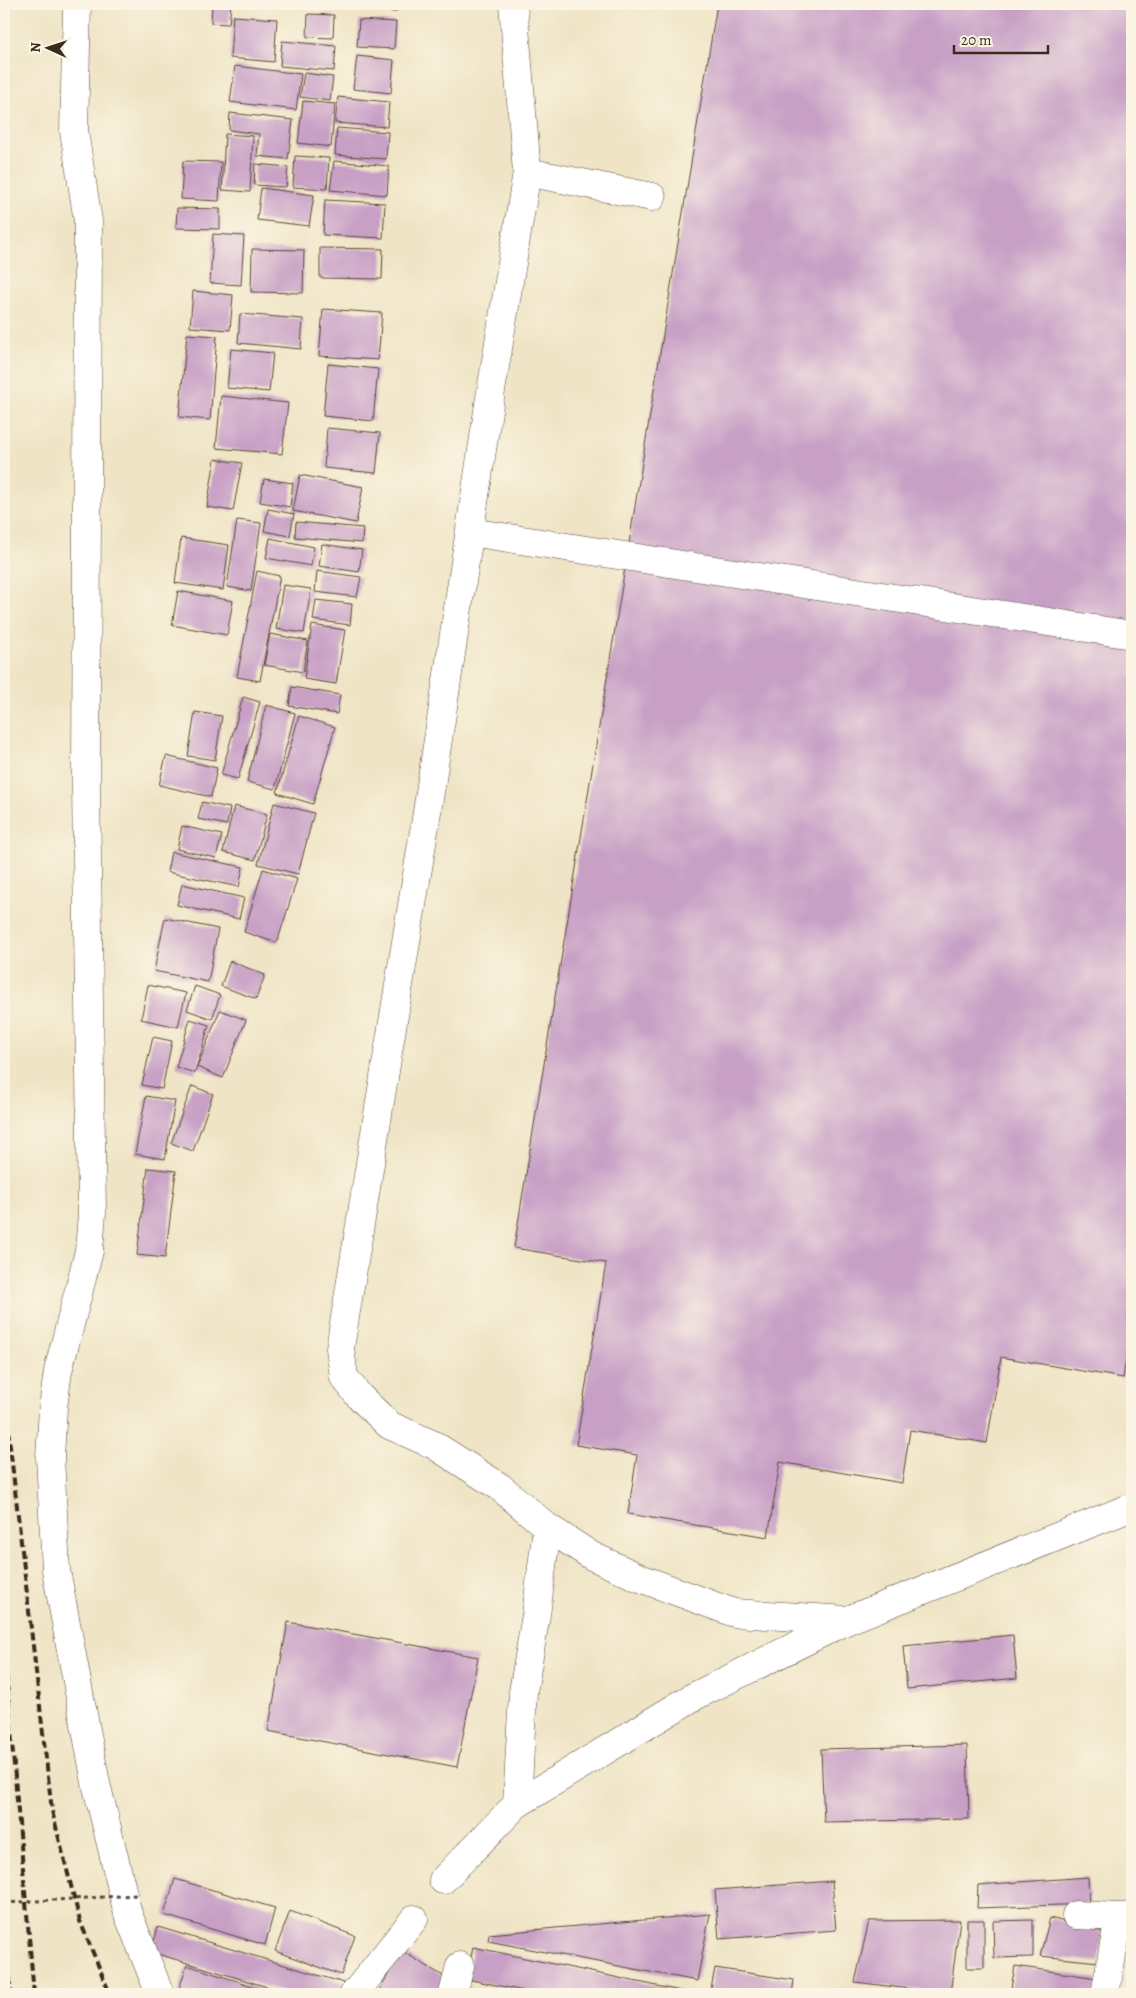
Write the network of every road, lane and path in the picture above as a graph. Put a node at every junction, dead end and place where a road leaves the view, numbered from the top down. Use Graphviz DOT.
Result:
graph roads {
  1 [pos="77,4"];
  2 [pos="513,4"];
  3 [pos="527,172"];
  4 [pos="652,198"];
  5 [pos="470,532"];
  6 [pos="1132,635"];
  7 [pos="1132,1507"];
  8 [pos="547,1527"];
  9 [pos="848,1620"];
  10 [pos="517,1804"];
  11 [pos="443,1880"];
  12 [pos="137,1894"];
  13 [pos="4,1903"];
  14 [pos="1076,1915"];
  15 [pos="1125,1917"];
  16 [pos="414,1919"];
  17 [pos="460,1966"];
  18 [pos="160,1994"];
  19 [pos="354,1994"];
  20 [pos="453,1994"];
  21 [pos="1106,1994"];
  1 -- 18 [label="street"];
  2 -- 3 [label="street"];
  3 -- 4 [label="street"];
  3 -- 5 [label="street"];
  5 -- 6 [label="street"];
  5 -- 8 [label="street"];
  7 -- 9 [label="street"];
  8 -- 9 [label="street"];
  8 -- 10 [label="street"];
  9 -- 10 [label="street"];
  10 -- 11 [label="street"];
  12 -- 13 [label="path, bridge"];
  14 -- 15 [label="street"];
  15 -- 21 [label="street"];
  16 -- 19 [label="street"];
  17 -- 20 [label="street"];
}
